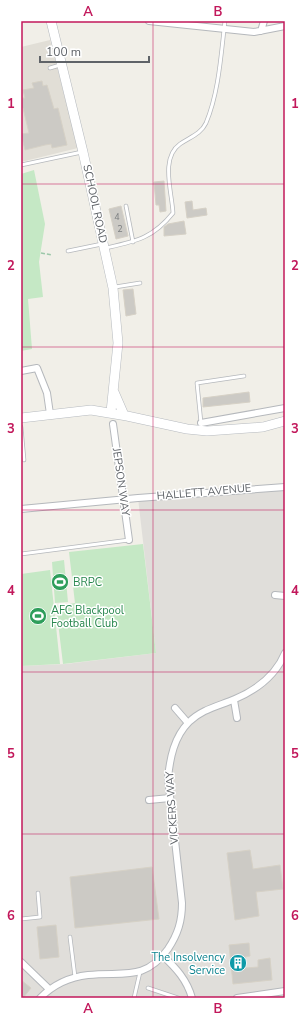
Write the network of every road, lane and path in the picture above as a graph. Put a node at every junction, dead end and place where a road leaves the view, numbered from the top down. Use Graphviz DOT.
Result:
graph roads {
  1 [pos="51,21"];
  2 [pos="149,21"];
  3 [pos="154,21"];
  4 [pos="225,21"];
  5 [pos="264,21"];
  6 [pos="285,26"];
  7 [pos="224,30"];
  8 [pos="261,31"];
  9 [pos="61,65"];
  10 [pos="50,68"];
  11 [pos="83,152"];
  12 [pos="21,165"];
  13 [pos="126,206"];
  14 [pos="135,241"];
  15 [pos="104,246"];
  16 [pos="68,251"];
  17 [pos="41,253"];
  18 [pos="52,254"];
  19 [pos="140,283"];
  20 [pos="113,288"];
  21 [pos="21,370"];
  22 [pos="244,376"];
  23 [pos="113,389"];
  24 [pos="285,408"];
  25 [pos="110,412"];
  26 [pos="50,414"];
  27 [pos="124,415"];
  28 [pos="246,415"];
  29 [pos="21,418"];
  30 [pos="285,421"];
  31 [pos="201,423"];
  32 [pos="113,424"];
  33 [pos="281,426"];
  34 [pos="21,427"];
  35 [pos="248,429"];
  36 [pos="24,460"];
  37 [pos="285,487"];
  38 [pos="124,499"];
  39 [pos="21,509"];
  40 [pos="129,540"];
  41 [pos="21,554"];
  42 [pos="274,595"];
  43 [pos="285,596"];
  44 [pos="285,653"];
  45 [pos="234,700"];
  46 [pos="176,708"];
  47 [pos="237,718"];
  48 [pos="188,723"];
  49 [pos="170,798"];
  50 [pos="149,800"];
  51 [pos="38,893"];
  52 [pos="21,918"];
  53 [pos="70,937"];
  54 [pos="163,956"];
  55 [pos="21,962"];
  56 [pos="140,972"];
  57 [pos="75,978"];
  58 [pos="148,988"];
  59 [pos="49,989"];
  60 [pos="285,991"];
  61 [pos="40,998"];
  62 [pos="134,998"];
  63 [pos="178,998"];
  64 [pos="192,998"];
  65 [pos="237,998"];
  1 -- 9 [label="street, SCHOOL ROAD"];
  2 -- 3 [label="street"];
  3 -- 7 [label="street"];
  4 -- 7 [label="lane"];
  5 -- 8 [label="street"];
  6 -- 8 [label="street"];
  7 -- 8 [label="street"];
  7 -- 14 [label="lane"];
  9 -- 10 [label="lane"];
  9 -- 11 [label="street, SCHOOL ROAD"];
  11 -- 12 [label="lane"];
  11 -- 15 [label="street, SCHOOL ROAD"];
  13 -- 14 [label="lane"];
  14 -- 15 [label="lane"];
  15 -- 16 [label="lane"];
  15 -- 20 [label="street, SCHOOL ROAD"];
  17 -- 18 [label="path"];
  19 -- 20 [label="lane"];
  20 -- 23 [label="street, SCHOOL ROAD"];
  21 -- 26 [label="street"];
  22 -- 31 [label="lane"];
  23 -- 25 [label="street, SCHOOL ROAD"];
  23 -- 27 [label="street, SCHOOL ROAD"];
  24 -- 28 [label="street"];
  25 -- 26 [label="street"];
  25 -- 27 [label="street"];
  26 -- 29 [label="street"];
  27 -- 35 [label="street"];
  28 -- 31 [label="street"];
  28 -- 35 [label="street"];
  30 -- 33 [label="street"];
  32 -- 38 [label="street, JEPSON WAY"];
  33 -- 35 [label="street"];
  34 -- 36 [label="lane"];
  37 -- 38 [label="street, HALLETT AVENUE"];
  38 -- 39 [label="street, HALLETT AVENUE"];
  38 -- 40 [label="street, JEPSON WAY"];
  40 -- 41 [label="lane"];
  42 -- 43 [label="street"];
  44 -- 45 [label="street, VICKERS WAY"];
  45 -- 47 [label="street"];
  45 -- 48 [label="street, VICKERS WAY"];
  46 -- 48 [label="street"];
  48 -- 49 [label="street, VICKERS WAY"];
  49 -- 50 [label="street"];
  49 -- 54 [label="street, VICKERS WAY"];
  51 -- 52 [label="lane"];
  53 -- 57 [label="lane"];
  54 -- 56 [label="street, VICKERS WAY"];
  54 -- 64 [label="street"];
  55 -- 59 [label="street"];
  56 -- 57 [label="street"];
  56 -- 62 [label="lane"];
  57 -- 59 [label="street"];
  58 -- 63 [label="lane"];
  59 -- 61 [label="street"];
  60 -- 65 [label="street"];
}
